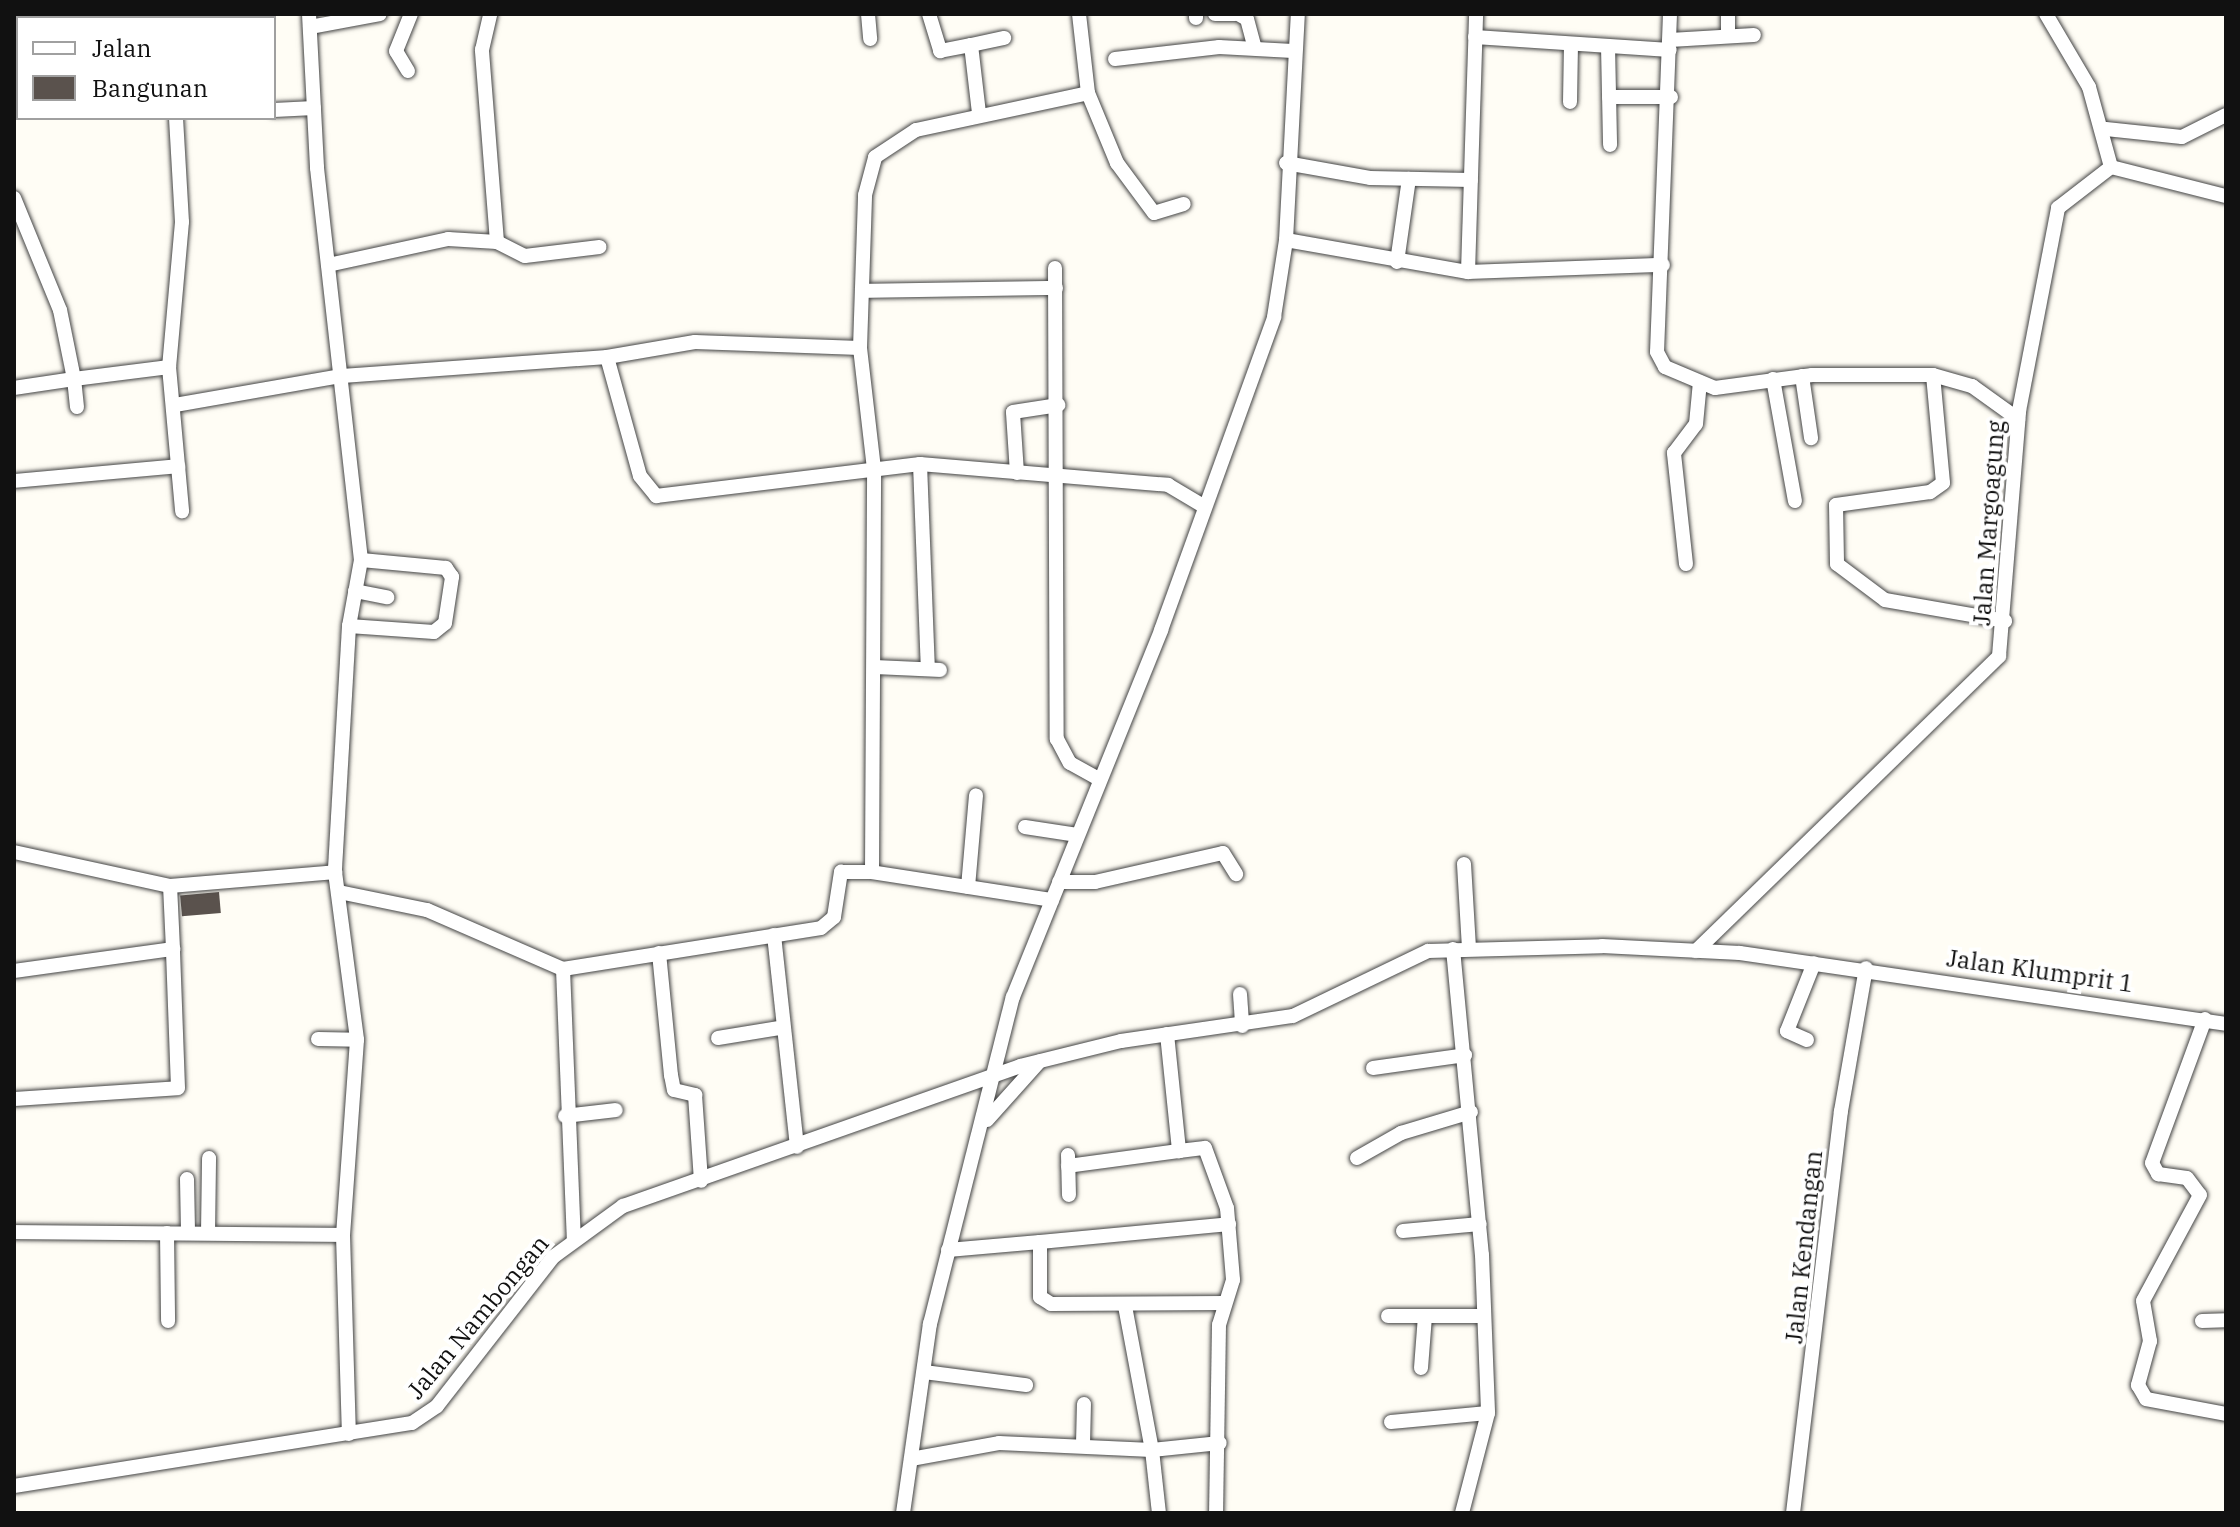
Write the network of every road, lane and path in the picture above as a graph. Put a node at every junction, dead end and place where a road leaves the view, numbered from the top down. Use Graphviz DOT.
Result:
graph roads {
  1 [pos="380,14"];
  2 [pos="411,14"];
  3 [pos="490,14"];
  4 [pos="868,14"];
  5 [pos="929,14"];
  6 [pos="1079,14"];
  7 [pos="1215,14"];
  8 [pos="1237,14"];
  9 [pos="1298,14"];
  10 [pos="1476,14"];
  11 [pos="1670,14"];
  12 [pos="1728,14"];
  13 [pos="2046,14"];
  14 [pos="309,20"];
  15 [pos="1728,34"];
  16 [pos="1754,35"];
  17 [pos="1475,37"];
  18 [pos="1004,38"];
  19 [pos="870,39"];
  20 [pos="971,45"];
  21 [pos="1670,45"];
  22 [pos="1571,46"];
  23 [pos="1608,46"];
  24 [pos="1255,48"];
  25 [pos="1293,51"];
  26 [pos="1115,59"];
  27 [pos="408,71"];
  28 [pos="1088,93"];
  29 [pos="1609,97"];
  30 [pos="1671,97"];
  31 [pos="1570,102"];
  32 [pos="314,108"];
  33 [pos="276,110"];
  34 [pos="979,113"];
  35 [pos="2226,115"];
  36 [pos="176,120"];
  37 [pos="2106,129"];
  38 [pos="1610,145"];
  39 [pos="1286,163"];
  40 [pos="2111,167"];
  41 [pos="1409,179"];
  42 [pos="1471,180"];
  43 [pos="2226,196"];
  44 [pos="14,198"];
  45 [pos="1184,204"];
  46 [pos="1286,240"];
  47 [pos="497,242"];
  48 [pos="599,247"];
  49 [pos="1397,262"];
  50 [pos="328,265"];
  51 [pos="1663,265"];
  52 [pos="1055,268"];
  53 [pos="1468,272"];
  54 [pos="1056,288"];
  55 [pos="862,291"];
  56 [pos="860,348"];
  57 [pos="607,357"];
  58 [pos="169,367"];
  59 [pos="1933,375"];
  60 [pos="342,376"];
  61 [pos="1802,376"];
  62 [pos="74,379"];
  63 [pos="1773,379"];
  64 [pos="1700,382"];
  65 [pos="14,388"];
  66 [pos="175,405"];
  67 [pos="1058,405"];
  68 [pos="77,407"];
  69 [pos="2018,419"];
  70 [pos="1811,438"];
  71 [pos="920,464"];
  72 [pos="178,466"];
  73 [pos="874,469"];
  74 [pos="1017,473"];
  75 [pos="1059,478"];
  76 [pos="14,481"];
  77 [pos="1203,501"];
  78 [pos="1795,501"];
  79 [pos="182,511"];
  80 [pos="361,560"];
  81 [pos="1686,564"];
  82 [pos="355,591"];
  83 [pos="387,597"];
  84 [pos="2005,621"];
  85 [pos="349,626"];
  86 [pos="876,667"];
  87 [pos="1099,779"];
  88 [pos="976,795"];
  89 [pos="1025,827"];
  90 [pos="1077,835"];
  91 [pos="14,852"];
  92 [pos="1464,864"];
  93 [pos="335,872"];
  94 [pos="872,872"];
  95 [pos="1236,874"];
  96 [pos="1059,882"];
  97 [pos="170,886"];
  98 [pos="968,887"];
  99 [pos="339,892"];
  100 [pos="1052,900"];
  101 [pos="774,935"];
  102 [pos="1469,948"];
  103 [pos="173,949"];
  104 [pos="1453,949"];
  105 [pos="1696,951"];
  106 [pos="659,953"];
  107 [pos="1814,963"];
  108 [pos="1866,968"];
  109 [pos="563,969"];
  110 [pos="14,971"];
  111 [pos="1240,994"];
  112 [pos="2205,1019"];
  113 [pos="2226,1024"];
  114 [pos="1242,1026"];
  115 [pos="779,1028"];
  116 [pos="1167,1034"];
  117 [pos="718,1038"];
  118 [pos="318,1039"];
  119 [pos="357,1040"];
  120 [pos="1807,1040"];
  121 [pos="1465,1055"];
  122 [pos="1040,1061"];
  123 [pos="1373,1068"];
  124 [pos="995,1074"];
  125 [pos="14,1099"];
  126 [pos="616,1110"];
  127 [pos="1471,1112"];
  128 [pos="565,1116"];
  129 [pos="986,1120"];
  130 [pos="797,1147"];
  131 [pos="1179,1151"];
  132 [pos="209,1158"];
  133 [pos="1357,1158"];
  134 [pos="187,1179"];
  135 [pos="701,1181"];
  136 [pos="1069,1195"];
  137 [pos="1229,1224"];
  138 [pos="1480,1224"];
  139 [pos="1403,1231"];
  140 [pos="14,1232"];
  141 [pos="167,1233"];
  142 [pos="188,1233"];
  143 [pos="208,1233"];
  144 [pos="343,1235"];
  145 [pos="574,1238"];
  146 [pos="1040,1242"];
  147 [pos="948,1250"];
  148 [pos="1225,1303"];
  149 [pos="1125,1306"];
  150 [pos="1388,1316"];
  151 [pos="1425,1316"];
  152 [pos="1484,1316"];
  153 [pos="2226,1320"];
  154 [pos="168,1321"];
  155 [pos="2202,1321"];
  156 [pos="1421,1368"];
  157 [pos="924,1372"];
  158 [pos="1026,1385"];
  159 [pos="1084,1404"];
  160 [pos="1488,1413"];
  161 [pos="2226,1414"];
  162 [pos="1391,1422"];
  163 [pos="349,1434"];
  164 [pos="1220,1443"];
  165 [pos="1083,1444"];
  166 [pos="1152,1450"];
  167 [pos="911,1459"];
  168 [pos="14,1486"];
  169 [pos="903,1513"];
  170 [pos="1159,1513"];
  171 [pos="1216,1513"];
  172 [pos="1462,1513"];
  173 [pos="1793,1513"];
  1 -- 14 [label="street"];
  2 -- 27 [label="street"];
  3 -- 47 [label="street"];
  4 -- 19 [label="street"];
  5 -- 20 [label="street"];
  6 -- 28 [label="street"];
  7 -- 8 [label="street"];
  8 -- 24 [label="street"];
  9 -- 25 [label="street"];
  10 -- 17 [label="street"];
  11 -- 21 [label="street"];
  12 -- 15 [label="street"];
  13 -- 37 [label="street"];
  14 -- 32 [label="street"];
  15 -- 16 [label="street"];
  15 -- 21 [label="street"];
  17 -- 22 [label="street"];
  17 -- 42 [label="street"];
  18 -- 20 [label="street"];
  20 -- 34 [label="street"];
  21 -- 23 [label="street"];
  21 -- 30 [label="street"];
  22 -- 23 [label="street"];
  22 -- 31 [label="street"];
  23 -- 29 [label="street"];
  24 -- 25 [label="street"];
  24 -- 26 [label="street"];
  25 -- 39 [label="street"];
  28 -- 34 [label="street"];
  28 -- 45 [label="street"];
  29 -- 30 [label="street"];
  29 -- 38 [label="street"];
  30 -- 51 [label="street"];
  32 -- 33 [label="street"];
  32 -- 50 [label="street"];
  34 -- 55 [label="street"];
  35 -- 37 [label="street"];
  36 -- 58 [label="street"];
  37 -- 40 [label="street"];
  39 -- 41 [label="street"];
  39 -- 46 [label="street"];
  40 -- 43 [label="street"];
  40 -- 69 [label="street, Jalan Margoagung"];
  41 -- 42 [label="street"];
  41 -- 49 [label="street"];
  42 -- 53 [label="street"];
  44 -- 62 [label="street"];
  46 -- 49 [label="street"];
  46 -- 77 [label="street"];
  47 -- 48 [label="street"];
  47 -- 50 [label="street"];
  49 -- 53 [label="street"];
  50 -- 60 [label="street"];
  51 -- 53 [label="street"];
  51 -- 64 [label="street"];
  52 -- 54 [label="street"];
  54 -- 55 [label="street"];
  54 -- 67 [label="street"];
  55 -- 56 [label="street"];
  56 -- 57 [label="street"];
  56 -- 73 [label="street"];
  57 -- 60 [label="street"];
  57 -- 73 [label="street"];
  58 -- 62 [label="street"];
  58 -- 66 [label="street"];
  59 -- 61 [label="street"];
  59 -- 69 [label="street"];
  59 -- 84 [label="street"];
  60 -- 66 [label="street"];
  60 -- 80 [label="street"];
  61 -- 63 [label="street"];
  61 -- 70 [label="street"];
  62 -- 65 [label="street"];
  62 -- 68 [label="street"];
  63 -- 64 [label="street"];
  63 -- 78 [label="street"];
  64 -- 81 [label="street"];
  66 -- 72 [label="street"];
  67 -- 74 [label="street"];
  67 -- 75 [label="street"];
  69 -- 84 [label="street, Jalan Margoagung"];
  71 -- 73 [label="street"];
  71 -- 74 [label="street"];
  71 -- 86 [label="street"];
  72 -- 76 [label="street"];
  72 -- 79 [label="street"];
  73 -- 86 [label="street"];
  74 -- 75 [label="street"];
  75 -- 77 [label="street"];
  75 -- 87 [label="street"];
  77 -- 87 [label="street"];
  80 -- 82 [label="street"];
  80 -- 85 [label="street"];
  82 -- 83 [label="street"];
  82 -- 85 [label="street"];
  84 -- 105 [label="street, Jalan Margoagung"];
  85 -- 93 [label="street"];
  86 -- 94 [label="street"];
  87 -- 90 [label="street"];
  88 -- 98 [label="street"];
  89 -- 90 [label="street"];
  90 -- 96 [label="street"];
  91 -- 97 [label="street"];
  92 -- 102 [label="street"];
  93 -- 97 [label="street"];
  93 -- 99 [label="street"];
  94 -- 98 [label="street"];
  94 -- 101 [label="street"];
  95 -- 96 [label="street"];
  96 -- 100 [label="street"];
  97 -- 103 [label="street"];
  98 -- 100 [label="street"];
  99 -- 109 [label="street"];
  99 -- 119 [label="street"];
  100 -- 124 [label="street"];
  101 -- 106 [label="street"];
  101 -- 115 [label="street"];
  102 -- 104 [label="street, Jalan Klumprit 1"];
  102 -- 105 [label="street, Jalan Klumprit 1"];
  103 -- 110 [label="street"];
  103 -- 125 [label="street"];
  104 -- 114 [label="street, Jalan Nambongan"];
  104 -- 121 [label="street"];
  105 -- 107 [label="street, Jalan Klumprit 1"];
  106 -- 109 [label="street"];
  106 -- 135 [label="street"];
  107 -- 108 [label="street, Jalan Klumprit 1"];
  107 -- 120 [label="street"];
  108 -- 112 [label="street, Jalan Klumprit 1"];
  108 -- 173 [label="street, Jalan Kendangan"];
  109 -- 128 [label="street"];
  111 -- 114 [label="street"];
  112 -- 113 [label="street, Jalan Klumprit 1"];
  112 -- 161 [label="street"];
  114 -- 116 [label="street, Jalan Nambongan"];
  115 -- 117 [label="street"];
  115 -- 130 [label="street"];
  116 -- 122 [label="street, Jalan Nambongan"];
  116 -- 131 [label="street"];
  118 -- 119 [label="street"];
  119 -- 144 [label="street"];
  121 -- 123 [label="street"];
  121 -- 127 [label="street"];
  122 -- 124 [label="street, Jalan Nambongan"];
  122 -- 129 [label="street"];
  124 -- 129 [label="street"];
  124 -- 130 [label="street, Jalan Nambongan"];
  126 -- 128 [label="street"];
  127 -- 133 [label="street"];
  127 -- 138 [label="street"];
  128 -- 145 [label="street"];
  129 -- 147 [label="street"];
  130 -- 135 [label="street, Jalan Nambongan"];
  131 -- 136 [label="street"];
  131 -- 137 [label="street"];
  132 -- 143 [label="street"];
  134 -- 142 [label="street"];
  135 -- 145 [label="street, Jalan Nambongan"];
  137 -- 146 [label="street"];
  137 -- 148 [label="street"];
  138 -- 139 [label="street"];
  138 -- 152 [label="street"];
  140 -- 141 [label="street"];
  141 -- 142 [label="street"];
  141 -- 154 [label="street"];
  142 -- 143 [label="street"];
  143 -- 144 [label="street"];
  144 -- 163 [label="street"];
  145 -- 163 [label="street, Jalan Nambongan"];
  146 -- 147 [label="street"];
  146 -- 149 [label="street"];
  147 -- 157 [label="street"];
  148 -- 149 [label="street"];
  148 -- 164 [label="street"];
  149 -- 166 [label="street"];
  150 -- 151 [label="street"];
  151 -- 152 [label="street"];
  151 -- 156 [label="street"];
  152 -- 160 [label="street"];
  153 -- 155 [label="street"];
  157 -- 158 [label="street"];
  157 -- 167 [label="street"];
  159 -- 165 [label="street"];
  160 -- 162 [label="street"];
  160 -- 172 [label="street"];
  163 -- 168 [label="street, Jalan Nambongan"];
  164 -- 166 [label="street"];
  164 -- 171 [label="street"];
  165 -- 166 [label="street"];
  165 -- 167 [label="street"];
  166 -- 170 [label="street"];
  167 -- 169 [label="street"];
}
